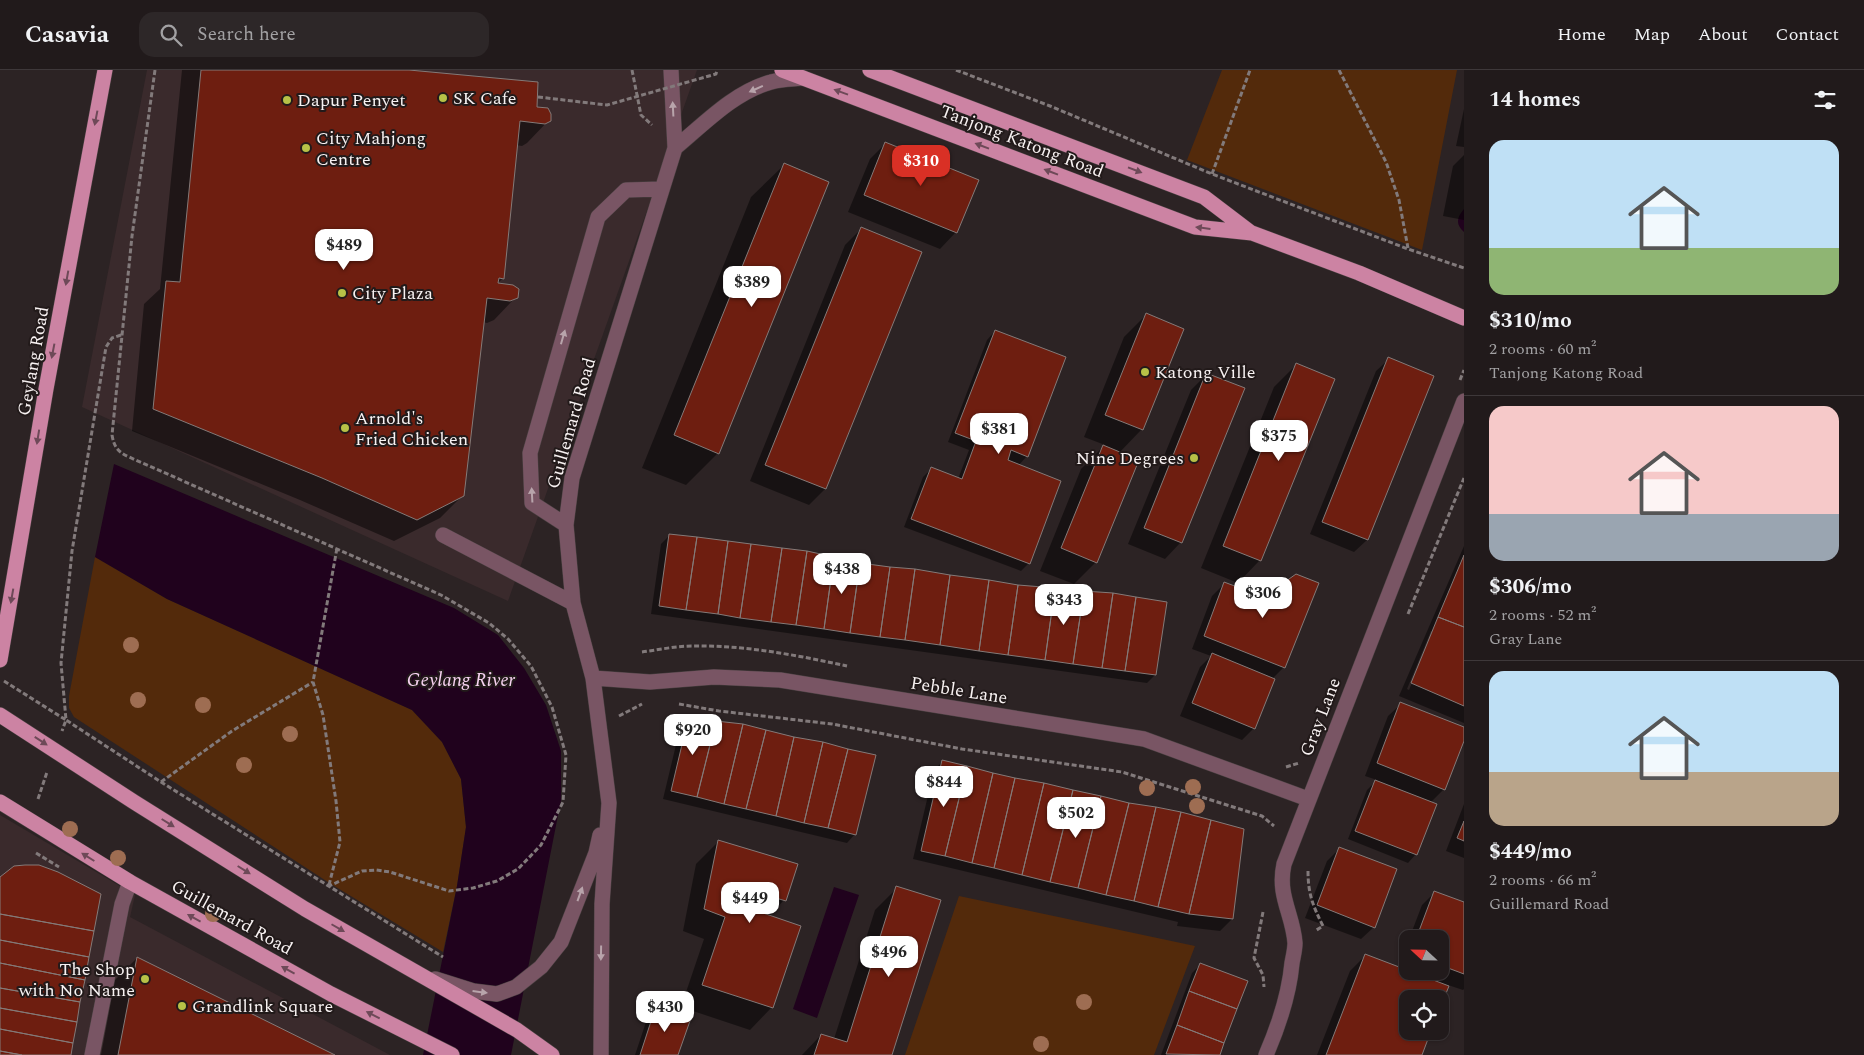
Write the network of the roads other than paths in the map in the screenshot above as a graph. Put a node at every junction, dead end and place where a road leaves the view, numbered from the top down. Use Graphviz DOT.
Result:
graph roads {
  1 [pos="105,70"];
  2 [pos="672,70"];
  3 [pos="782,70"];
  4 [pos="870,70"];
  5 [pos="803,78"];
  6 [pos="675,148"];
  7 [pos="661,189"];
  8 [pos="1252,233"];
  9 [pos="1464,318"];
  10 [pos="1464,401"];
  11 [pos="566,525"];
  12 [pos="443,535"];
  13 [pos="573,603"];
  14 [pos="0,660"];
  15 [pos="593,678"];
  16 [pos="0,715"];
  17 [pos="1308,799"];
  18 [pos="0,802"];
  19 [pos="609,803"];
  20 [pos="130,882"];
  21 [pos="417,974"];
  22 [pos="92,1055"];
  23 [pos="452,1055"];
  24 [pos="552,1055"];
  25 [pos="601,1055"];
  26 [pos="1266,1055"];
  1 -- 14 [label="main road, Geylang Road, one-way"];
  6 -- 2 [label="street, Guillemard Road, one-way"];
  3 -- 5 [label="main road, Tanjong Katong Road"];
  4 -- 8 [label="main road, Tanjong Katong Road, one-way"];
  5 -- 6 [label="street, one-way"];
  8 -- 5 [label="main road, Tanjong Katong Road, one-way"];
  6 -- 7 [label="street, Guillemard Road"];
  7 -- 11 [label="street, Guillemard Road"];
  11 -- 7 [label="street, one-way"];
  8 -- 9 [label="main road, Tanjong Katong Road"];
  10 -- 17 [label="street, Gray Lane"];
  11 -- 13 [label="street, Guillemard Road"];
  12 -- 13 [label="street"];
  13 -- 15 [label="street, Guillemard Road"];
  15 -- 17 [label="street, Pebble Lane"];
  15 -- 19 [label="street, Guillemard Road"];
  16 -- 21 [label="main road, Guillemard Road, one-way"];
  17 -- 26 [label="street, Gray Lane"];
  20 -- 18 [label="main road, Guillemard Road, one-way"];
  21 -- 19 [label="street, Guillemard Road, one-way"];
  19 -- 25 [label="street, Guillemard Road, one-way"];
  20 -- 22 [label="street"];
  23 -- 20 [label="main road, Guillemard Road, one-way"];
  21 -- 24 [label="main road, Guillemard Road"];
}
